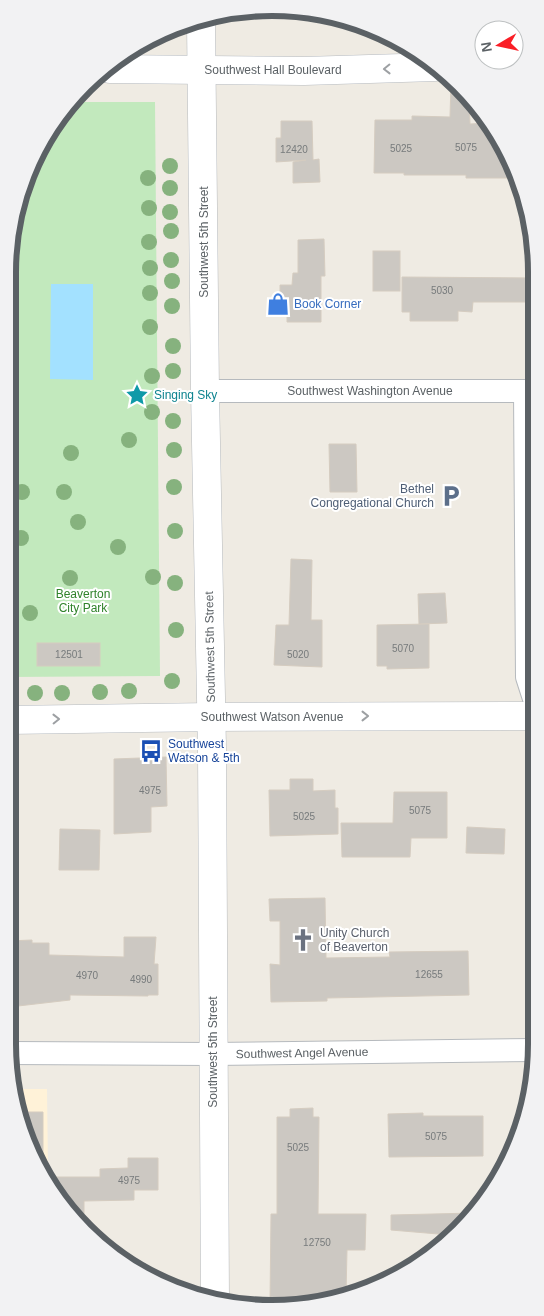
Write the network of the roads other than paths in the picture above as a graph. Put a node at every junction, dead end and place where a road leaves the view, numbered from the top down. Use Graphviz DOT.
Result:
graph roads {
  1 [pos="201,27"];
  2 [pos="427,68"];
  3 [pos="116,69"];
  4 [pos="202,71"];
  5 [pos="205,391"];
  6 [pos="528,391"];
  7 [pos="528,582"];
  8 [pos="528,680"];
  9 [pos="528,716"];
  10 [pos="211,717"];
  11 [pos="16,720"];
  12 [pos="528,1050"];
  13 [pos="17,1053"];
  14 [pos="213,1054"];
  15 [pos="215,1293"];
  1 -- 4 [label="street, Southwest 5th Street"];
  2 -- 4 [label="street, Southwest Hall Boulevard, one-way"];
  3 -- 4 [label="street, Southwest Hall Boulevard"];
  4 -- 5 [label="street, Southwest 5th Street"];
  5 -- 6 [label="street, Southwest Washington Avenue"];
  5 -- 10 [label="street, Southwest 5th Street"];
  7 -- 8 [label="street"];
  10 -- 9 [label="street, Southwest Watson Avenue, one-way"];
  11 -- 10 [label="street, Southwest Watson Avenue, one-way"];
  10 -- 14 [label="street, Southwest 5th Street"];
  12 -- 14 [label="street, Southwest Angel Avenue"];
  13 -- 14 [label="street, Southwest Angel Avenue"];
  14 -- 15 [label="street, Southwest 5th Street"];
}
